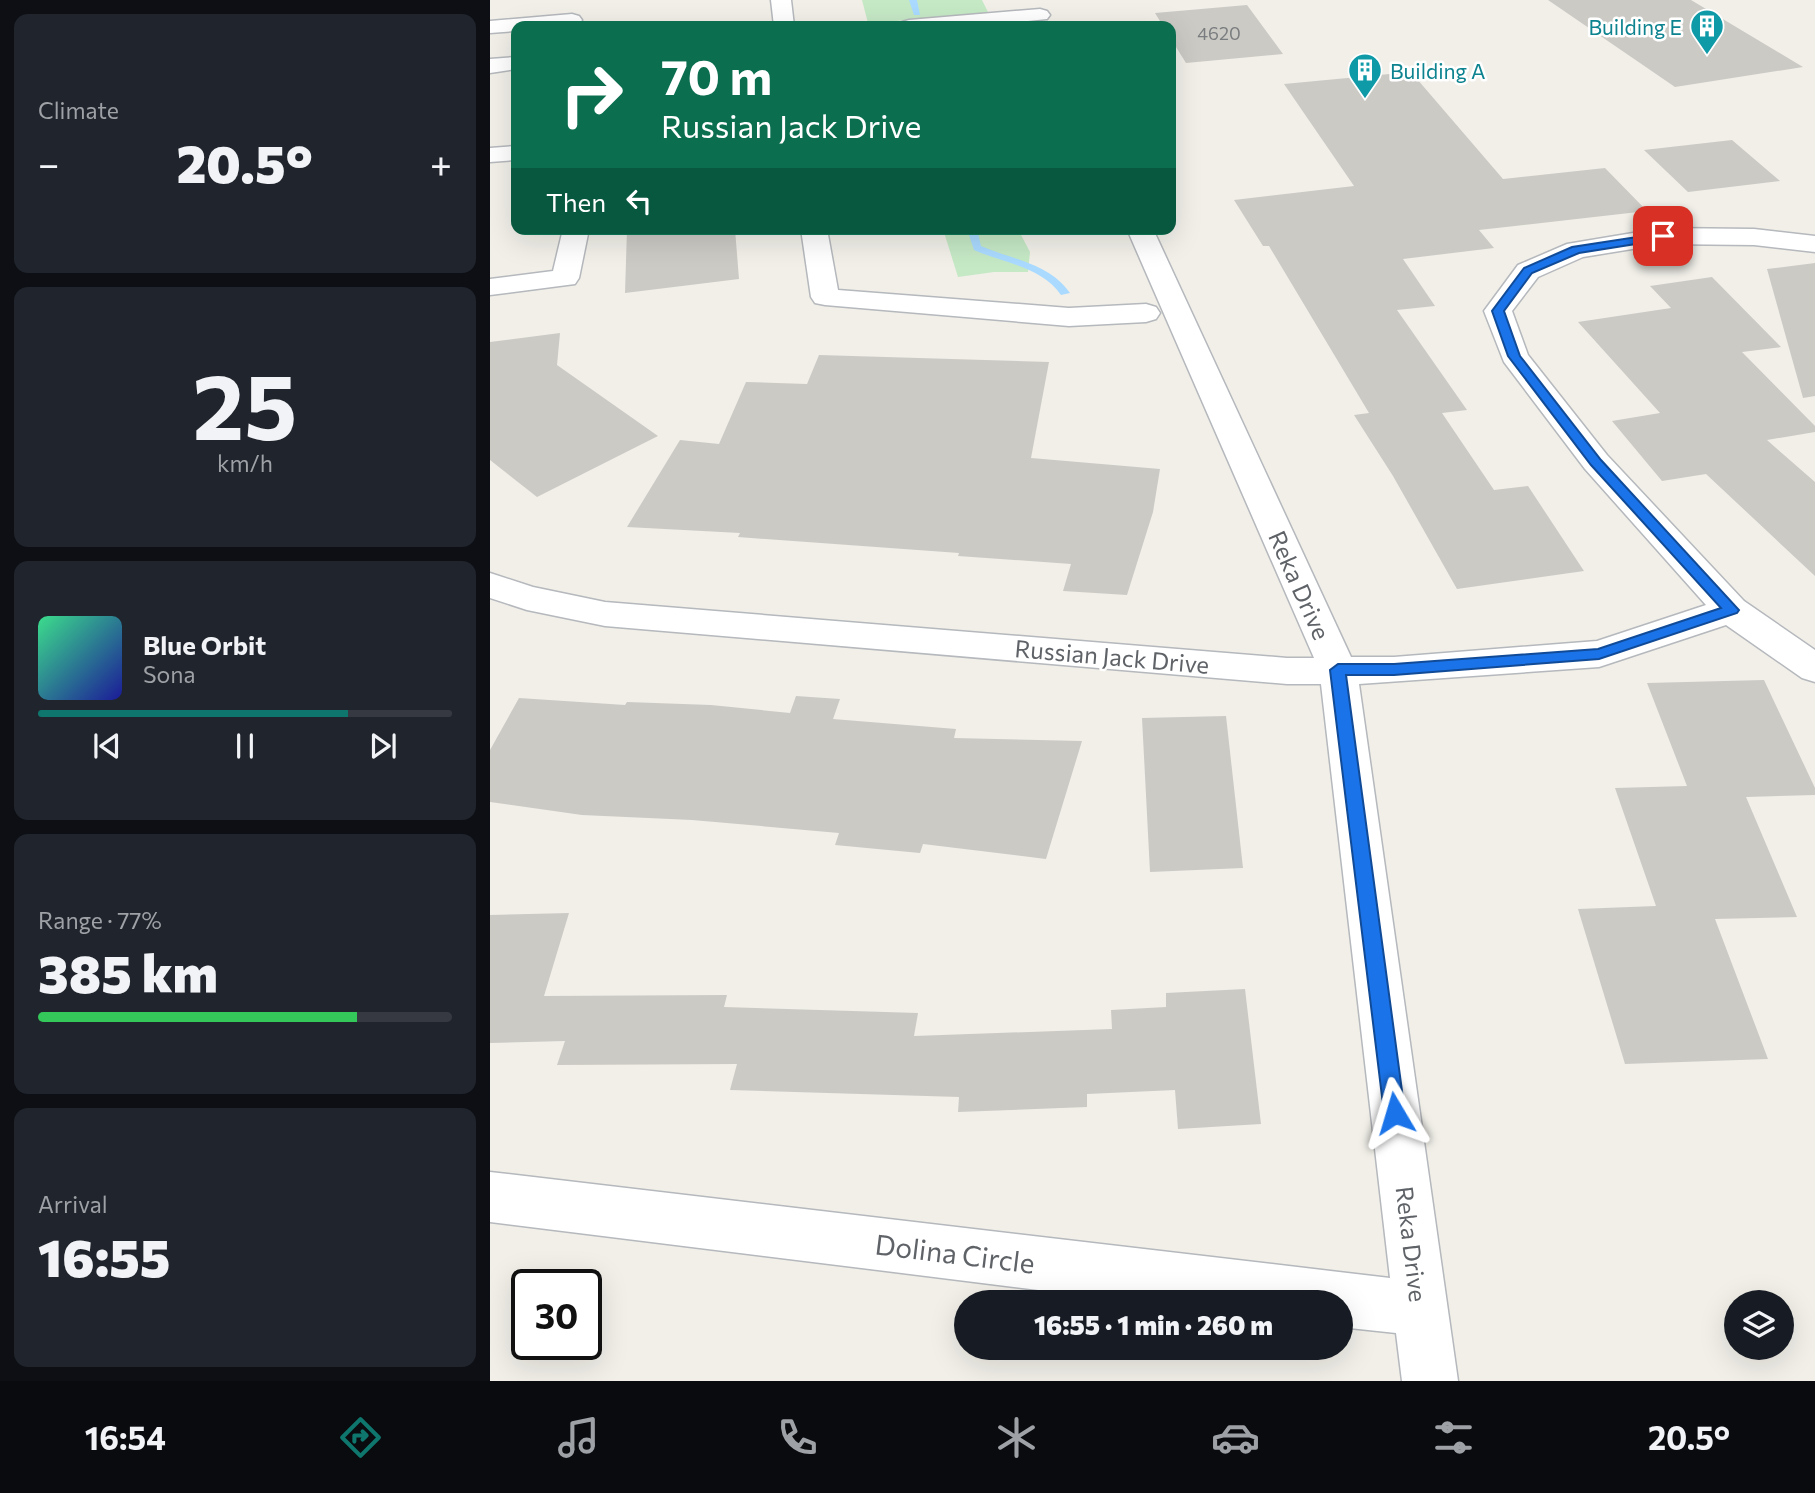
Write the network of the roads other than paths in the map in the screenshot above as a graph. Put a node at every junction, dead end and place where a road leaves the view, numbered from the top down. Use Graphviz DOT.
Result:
graph roads {
  1 [pos="781,0"];
  2 [pos="1039,14"];
  3 [pos="572,20"];
  4 [pos="564,21"];
  5 [pos="783,21"];
  6 [pos="963,21"];
  7 [pos="511,26"];
  8 [pos="490,27"];
  9 [pos="511,64"];
  10 [pos="490,66"];
  11 [pos="511,153"];
  12 [pos="490,155"];
  13 [pos="575,235"];
  14 [pos="815,235"];
  15 [pos="1143,235"];
  16 [pos="1815,244"];
  17 [pos="490,287"];
  18 [pos="1146,313"];
  19 [pos="490,585"];
  20 [pos="1731,610"];
  21 [pos="1815,669"];
  22 [pos="1338,670"];
  23 [pos="490,1197"];
  24 [pos="1420,1307"];
  25 [pos="1430,1381"];
  1 -- 5 [label="street"];
  2 -- 6 [label="street"];
  3 -- 4 [label="street"];
  7 -- 8 [label="street"];
  9 -- 10 [label="street"];
  11 -- 12 [label="street"];
  13 -- 17 [label="street"];
  14 -- 18 [label="street"];
  15 -- 22 [label="street, Reka Drive"];
  16 -- 20 [label="street"];
  19 -- 22 [label="street, Russian Jack Drive"];
  20 -- 21 [label="street"];
  20 -- 22 [label="street, Russian Jack Drive"];
  22 -- 24 [label="street, Reka Drive"];
  23 -- 24 [label="street, Dolina Circle"];
  24 -- 25 [label="street, Reka Drive"];
}
